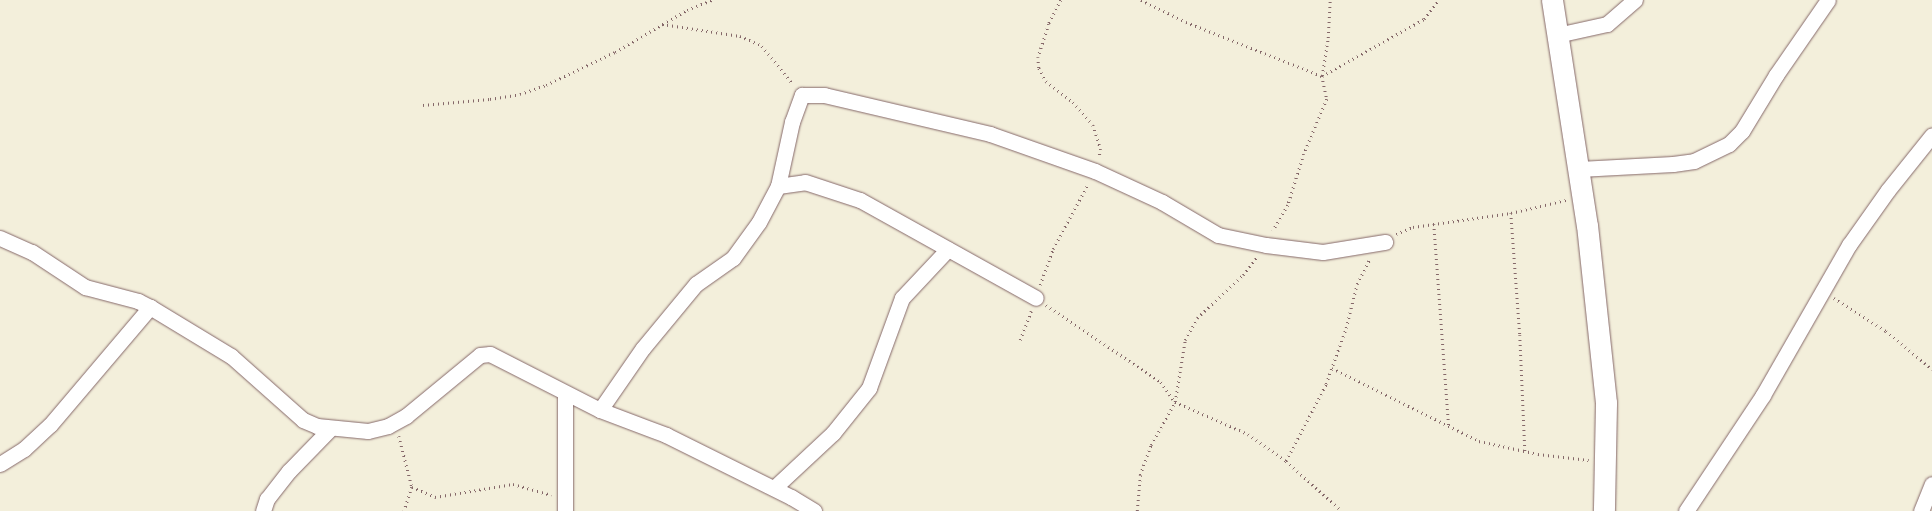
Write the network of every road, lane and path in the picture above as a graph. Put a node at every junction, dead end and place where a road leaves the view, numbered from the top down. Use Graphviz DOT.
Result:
graph roads {
  1 [pos="712,0"];
  2 [pos="1141,0"];
  3 [pos="1330,0"];
  4 [pos="1438,0"];
  5 [pos="1552,0"];
  6 [pos="1635,0"];
  7 [pos="1828,0"];
  8 [pos="662,24"];
  9 [pos="1557,35"];
  10 [pos="1322,76"];
  11 [pos="802,95"];
  12 [pos="422,105"];
  13 [pos="1932,135"];
  14 [pos="1579,169"];
  15 [pos="778,186"];
  16 [pos="1582,194"];
  17 [pos="1512,213"];
  18 [pos="1434,223"];
  19 [pos="0,238"];
  20 [pos="1385,242"];
  21 [pos="1266,245"];
  22 [pos="948,249"];
  23 [pos="1822,291"];
  24 [pos="1036,298"];
  25 [pos="150,308"];
  26 [pos="1332,368"];
  27 [pos="1932,369"];
  28 [pos="565,393"];
  29 [pos="1175,402"];
  30 [pos="600,410"];
  31 [pos="396,422"];
  32 [pos="1449,427"];
  33 [pos="330,428"];
  34 [pos="1525,451"];
  35 [pos="1286,461"];
  36 [pos="1606,462"];
  37 [pos="0,464"];
  38 [pos="1932,484"];
  39 [pos="412,487"];
  40 [pos="774,488"];
  41 [pos="566,505"];
  42 [pos="263,511"];
  43 [pos="404,511"];
  44 [pos="814,511"];
  45 [pos="1137,511"];
  46 [pos="1342,511"];
  47 [pos="1604,511"];
  48 [pos="1686,511"];
  49 [pos="1921,511"];
  1 -- 8 [label="path"];
  2 -- 10 [label="path"];
  3 -- 10 [label="path"];
  4 -- 10 [label="path"];
  5 -- 9 [label="main road"];
  6 -- 9 [label="street"];
  7 -- 14 [label="street"];
  8 -- 11 [label="path"];
  8 -- 12 [label="path"];
  9 -- 14 [label="main road"];
  10 -- 21 [label="path"];
  11 -- 15 [label="street"];
  11 -- 21 [label="street"];
  13 -- 23 [label="street"];
  14 -- 16 [label="main road"];
  15 -- 22 [label="street"];
  15 -- 30 [label="street"];
  16 -- 17 [label="path"];
  16 -- 36 [label="main road"];
  17 -- 18 [label="path"];
  17 -- 34 [label="path"];
  18 -- 20 [label="path"];
  18 -- 32 [label="path"];
  19 -- 25 [label="street"];
  20 -- 21 [label="street"];
  20 -- 26 [label="path"];
  21 -- 29 [label="path"];
  22 -- 24 [label="street"];
  22 -- 40 [label="street"];
  23 -- 27 [label="path"];
  23 -- 48 [label="street"];
  24 -- 29 [label="path"];
  25 -- 33 [label="street"];
  25 -- 37 [label="street"];
  26 -- 32 [label="path"];
  26 -- 35 [label="path"];
  28 -- 30 [label="street"];
  28 -- 31 [label="street"];
  28 -- 41 [label="street"];
  29 -- 35 [label="path"];
  29 -- 45 [label="path"];
  30 -- 40 [label="street"];
  31 -- 33 [label="street"];
  31 -- 39 [label="path"];
  32 -- 34 [label="path"];
  33 -- 42 [label="street"];
  34 -- 36 [label="path"];
  35 -- 46 [label="path"];
  36 -- 47 [label="main road"];
  38 -- 49 [label="street"];
  39 -- 41 [label="path"];
  39 -- 43 [label="path"];
  40 -- 44 [label="street"];
}
